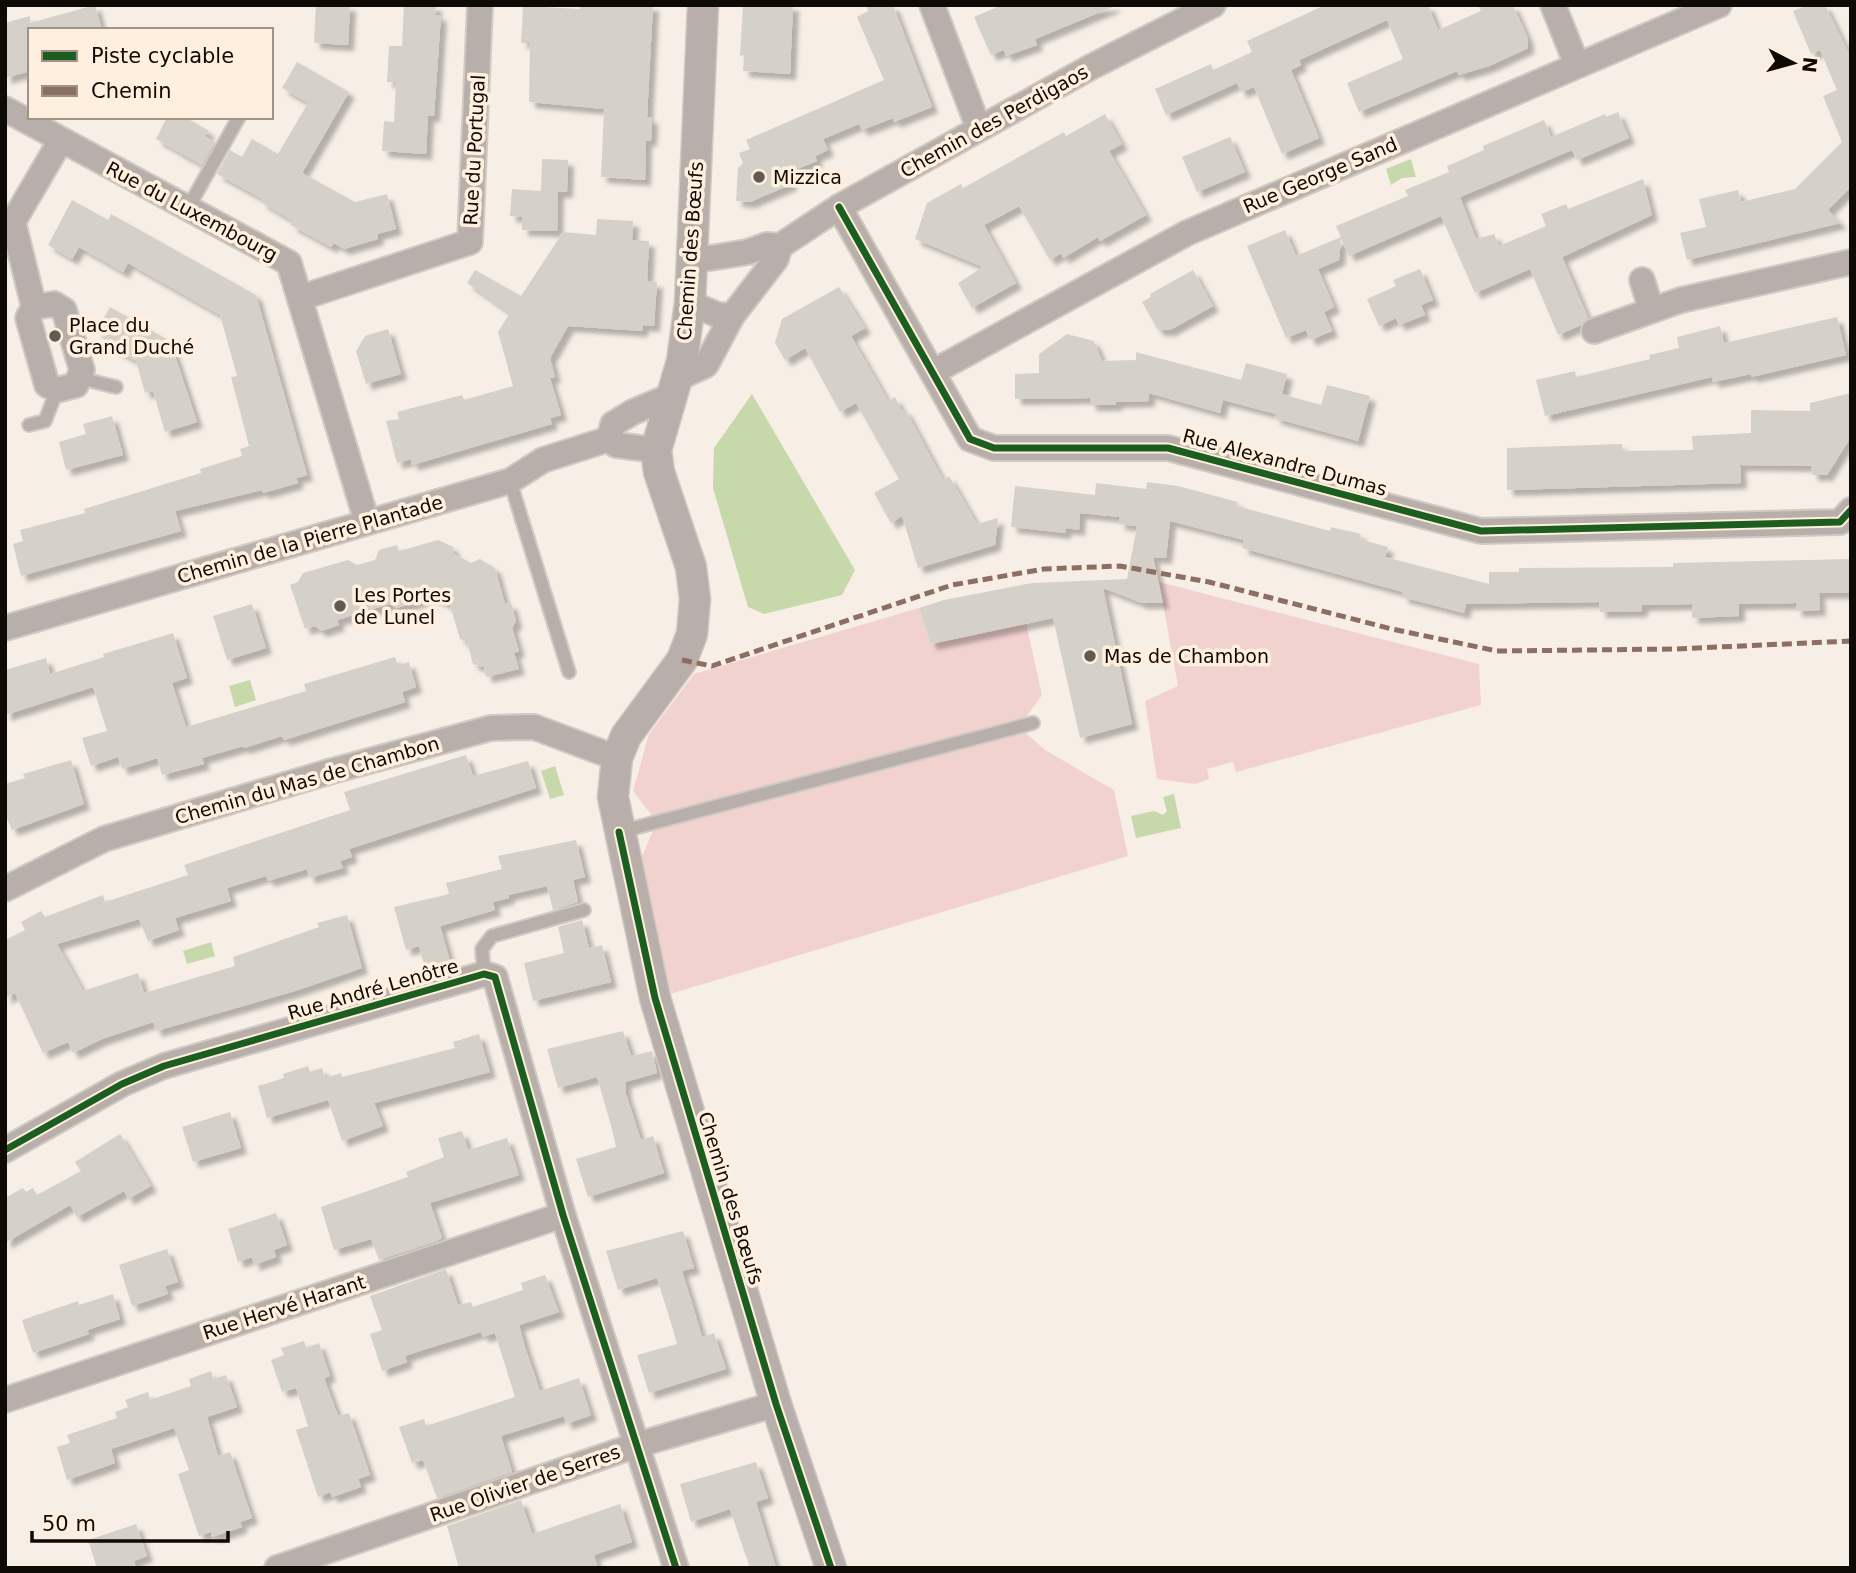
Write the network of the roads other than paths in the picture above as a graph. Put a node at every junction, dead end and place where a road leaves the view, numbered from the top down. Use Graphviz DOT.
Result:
graph roads {
  1 [pos="481,5"];
  2 [pos="703,5"];
  3 [pos="1213,5"];
  4 [pos="1553,5"];
  5 [pos="1719,5"];
  6 [pos="941,10"];
  7 [pos="1577,65"];
  8 [pos="5,109"];
  9 [pos="238,119"];
  10 [pos="979,130"];
  11 [pos="61,140"];
  12 [pos="839,207"];
  13 [pos="188,208"];
  14 [pos="780,246"];
  15 [pos="691,261"];
  16 [pos="1851,262"];
  17 [pos="1642,280"];
  18 [pos="300,298"];
  19 [pos="690,303"];
  20 [pos="34,307"];
  21 [pos="1651,310"];
  22 [pos="733,316"];
  23 [pos="1594,331"];
  24 [pos="933,372"];
  25 [pos="79,377"];
  26 [pos="116,387"];
  27 [pos="674,388"];
  28 [pos="57,390"];
  29 [pos="30,425"];
  30 [pos="609,439"];
  31 [pos="656,450"];
  32 [pos="510,481"];
  33 [pos="1851,510"];
  34 [pos="367,522"];
  35 [pos="5,628"];
  36 [pos="569,672"];
  37 [pos="1033,723"];
  38 [pos="617,758"];
  39 [pos="619,832"];
  40 [pos="5,890"];
  41 [pos="584,910"];
  42 [pos="484,974"];
  43 [pos="5,1150"];
  44 [pos="563,1215"];
  45 [pos="5,1400"];
  46 [pos="776,1404"];
  47 [pos="637,1445"];
  48 [pos="277,1568"];
  49 [pos="676,1568"];
  50 [pos="831,1568"];
  1 -- 18 [label="street, Rue du Portugal"];
  2 -- 15 [label="street, Chemin des Bœufs"];
  3 -- 10 [label="street, Chemin des Perdigaos"];
  4 -- 7 [label="street"];
  5 -- 7 [label="street, Rue George Sand"];
  6 -- 10 [label="street"];
  7 -- 24 [label="street, Rue George Sand"];
  8 -- 11 [label="street, Rue du Luxembourg"];
  9 -- 13 [label="lane"];
  10 -- 12 [label="street, Chemin des Perdigaos"];
  11 -- 13 [label="street, Rue du Luxembourg"];
  11 -- 20 [label="street"];
  12 -- 14 [label="street, Chemin des Perdigaos"];
  12 -- 24 [label="street, Rue Alexandre Dumas"];
  13 -- 18 [label="street, Rue du Luxembourg"];
  14 -- 15 [label="street, Chemin des Perdigaos"];
  14 -- 22 [label="street, Chemin des Perdigaos"];
  15 -- 19 [label="street, Chemin des Bœufs"];
  16 -- 21 [label="street"];
  17 -- 21 [label="street"];
  18 -- 34 [label="street, Rue du Luxembourg"];
  19 -- 22 [label="street"];
  19 -- 27 [label="street, Chemin des Bœufs"];
  20 -- 25 [label="street"];
  20 -- 28 [label="street"];
  21 -- 23 [label="street"];
  22 -- 27 [label="street, Chemin des Perdigaos"];
  24 -- 33 [label="street, Rue Alexandre Dumas"];
  25 -- 26 [label="lane"];
  25 -- 28 [label="street"];
  27 -- 30 [label="street"];
  27 -- 31 [label="street, Chemin des Bœufs"];
  28 -- 29 [label="lane"];
  30 -- 31 [label="street"];
  30 -- 32 [label="street, Chemin de la Pierre Plantade"];
  31 -- 38 [label="street, Chemin des Bœufs"];
  32 -- 34 [label="street, Chemin de la Pierre Plantade"];
  32 -- 36 [label="lane"];
  34 -- 35 [label="street, Chemin de la Pierre Plantade"];
  37 -- 39 [label="lane"];
  38 -- 39 [label="street, Chemin des Bœufs"];
  38 -- 40 [label="street, Chemin du Mas de Chambon"];
  39 -- 46 [label="street, Chemin des Bœufs"];
  41 -- 42 [label="lane"];
  42 -- 43 [label="street, Rue André Lenôtre"];
  42 -- 44 [label="street, Rue André Lenôtre"];
  44 -- 45 [label="street, Rue Hervé Harant"];
  44 -- 47 [label="street, Rue André Lenôtre"];
  46 -- 47 [label="street, Rue Olivier de Serres"];
  46 -- 50 [label="street, Chemin des Bœufs"];
  47 -- 48 [label="street, Rue Olivier de Serres"];
  47 -- 49 [label="street, Rue André Lenôtre"];
}
